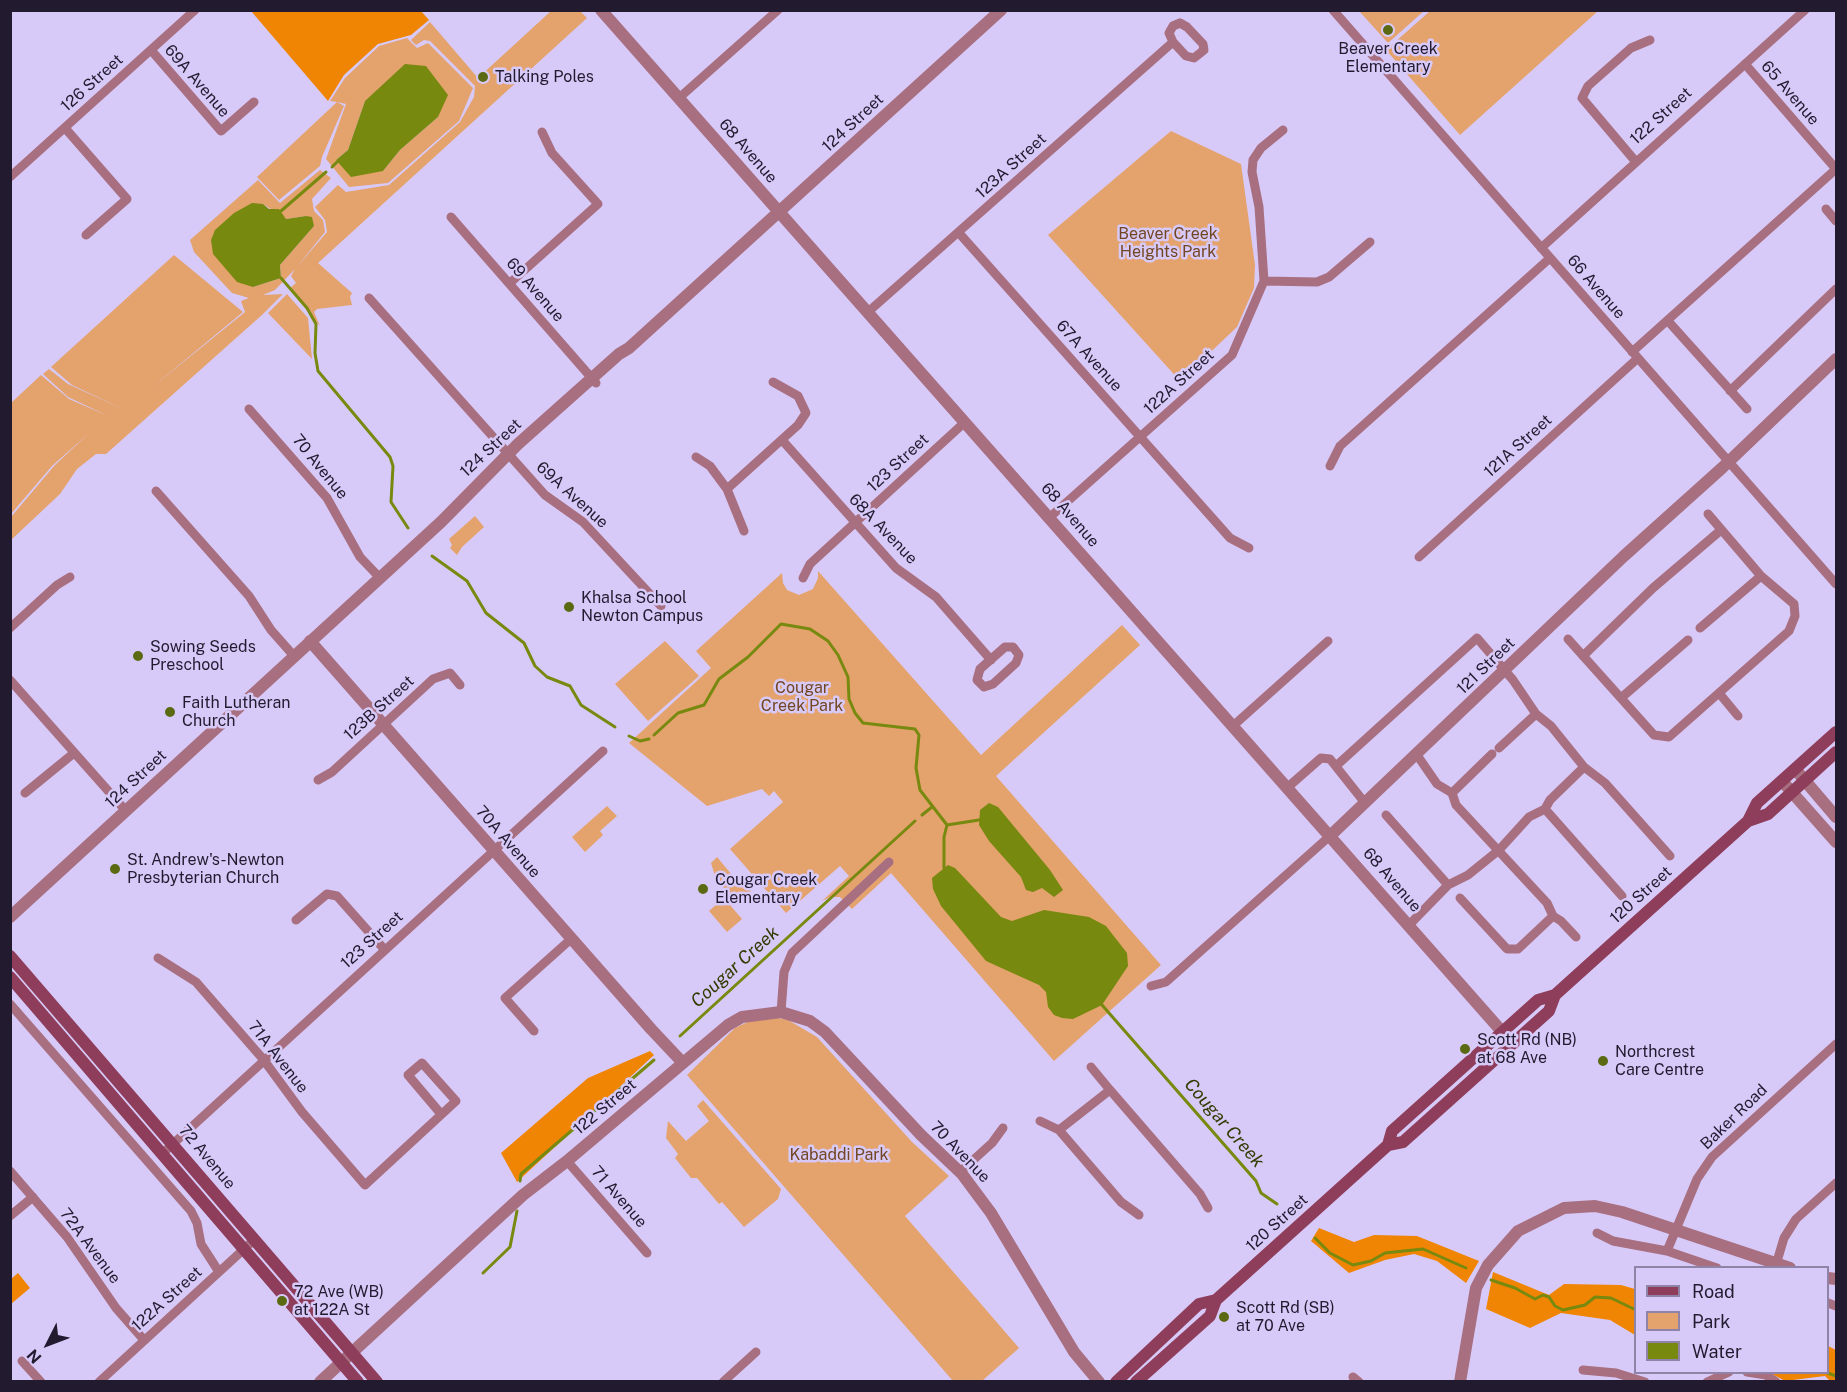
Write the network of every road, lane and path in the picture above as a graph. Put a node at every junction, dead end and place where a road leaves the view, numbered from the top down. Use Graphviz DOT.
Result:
graph roads {
  1 [pos="195,10"];
  2 [pos="602,10"];
  3 [pos="778,10"];
  4 [pos="1001,10"];
  5 [pos="1333,10"];
  6 [pos="1805,10"];
  7 [pos="1650,40"];
  8 [pos="1173,42"];
  9 [pos="151,50"];
  10 [pos="1744,64"];
  11 [pos="679,98"];
  12 [pos="254,102"];
  13 [pos="65,128"];
  14 [pos="1283,130"];
  15 [pos="542,132"];
  16 [pos="1636,162"];
  17 [pos="1836,169"];
  18 [pos="10,177"];
  19 [pos="1826,209"];
  20 [pos="780,212"];
  21 [pos="452,218"];
  22 [pos="1836,221"];
  23 [pos="959,233"];
  24 [pos="86,235"];
  25 [pos="1370,242"];
  26 [pos="1541,248"];
  27 [pos="1550,258"];
  28 [pos="1264,281"];
  29 [pos="510,284"];
  30 [pos="1836,290"];
  31 [pos="369,298"];
  32 [pos="868,312"];
  33 [pos="1668,321"];
  34 [pos="1635,355"];
  35 [pos="1836,359"];
  36 [pos="594,380"];
  37 [pos="773,382"];
  38 [pos="1730,391"];
  39 [pos="249,409"];
  40 [pos="1747,409"];
  41 [pos="965,422"];
  42 [pos="1140,437"];
  43 [pos="782,440"];
  44 [pos="510,456"];
  45 [pos="696,456"];
  46 [pos="1729,461"];
  47 [pos="1330,466"];
  48 [pos="727,489"];
  49 [pos="156,491"];
  50 [pos="1708,514"];
  51 [pos="1050,517"];
  52 [pos="855,523"];
  53 [pos="1721,530"];
  54 [pos="744,531"];
  55 [pos="1249,548"];
  56 [pos="1419,557"];
  57 [pos="1761,576"];
  58 [pos="70,577"];
  59 [pos="380,578"];
  60 [pos="803,578"];
  61 [pos="1836,584"];
  62 [pos="661,606"];
  63 [pos="10,628"];
  64 [pos="1700,628"];
  65 [pos="1568,639"];
  66 [pos="1688,640"];
  67 [pos="310,641"];
  68 [pos="1328,641"];
  69 [pos="294,656"];
  70 [pos="1583,656"];
  71 [pos="991,660"];
  72 [pos="1506,670"];
  73 [pos="10,680"];
  74 [pos="460,685"];
  75 [pos="1719,693"];
  76 [pos="1621,699"];
  77 [pos="1536,714"];
  78 [pos="1738,716"];
  79 [pos="384,725"];
  80 [pos="1234,725"];
  81 [pos="1836,732"];
  82 [pos="603,751"];
  83 [pos="1836,752"];
  84 [pos="74,753"];
  85 [pos="1417,755"];
  86 [pos="1336,766"];
  87 [pos="1584,767"];
  88 [pos="1795,769"];
  89 [pos="318,780"];
  90 [pos="1782,781"];
  91 [pos="1805,781"];
  92 [pos="1288,787"];
  93 [pos="26,792"];
  94 [pos="1792,792"];
  95 [pos="1452,793"];
  96 [pos="1365,803"];
  97 [pos="1545,809"];
  98 [pos="126,811"];
  99 [pos="1386,815"];
  100 [pos="1836,817"];
  101 [pos="1748,821"];
  102 [pos="1330,835"];
  103 [pos="1836,842"];
  104 [pos="493,849"];
  105 [pos="1499,850"];
  106 [pos="1670,855"];
  107 [pos="889,861"];
  108 [pos="1448,885"];
  109 [pos="1622,896"];
  110 [pos="1460,898"];
  111 [pos="1553,916"];
  112 [pos="10,917"];
  113 [pos="296,920"];
  114 [pos="1409,925"];
  115 [pos="1576,937"];
  116 [pos="571,939"];
  117 [pos="384,949"];
  118 [pos="10,956"];
  119 [pos="158,958"];
  120 [pos="10,977"];
  121 [pos="1151,986"];
  122 [pos="1555,994"];
  123 [pos="10,1004"];
  124 [pos="780,1012"];
  125 [pos="534,1031"];
  126 [pos="1502,1032"];
  127 [pos="1512,1043"];
  128 [pos="1836,1044"];
  129 [pos="263,1059"];
  130 [pos="683,1063"];
  131 [pos="1091,1068"];
  132 [pos="1110,1090"];
  133 [pos="441,1114"];
  134 [pos="1040,1121"];
  135 [pos="1003,1128"];
  136 [pos="1059,1130"];
  137 [pos="174,1143"];
  138 [pos="1388,1145"];
  139 [pos="163,1153"];
  140 [pos="567,1161"];
  141 [pos="10,1171"];
  142 [pos="960,1172"];
  143 [pos="1836,1183"];
  144 [pos="33,1197"];
  145 [pos="1208,1208"];
  146 [pos="1139,1215"];
  147 [pos="10,1216"];
  148 [pos="1676,1231"];
  149 [pos="1597,1233"];
  150 [pos="255,1239"];
  151 [pos="245,1248"];
  152 [pos="1667,1251"];
  153 [pos="647,1253"];
  154 [pos="1776,1265"];
  155 [pos="1711,1266"];
  156 [pos="219,1272"];
  157 [pos="1216,1300"];
  158 [pos="144,1340"];
  159 [pos="756,1352"];
  160 [pos="352,1353"];
  161 [pos="22,1361"];
  162 [pos="342,1362"];
  163 [pos="1582,1370"];
  164 [pos="1725,1374"];
  165 [pos="1757,1374"];
  166 [pos="41,1382"];
  167 [pos="99,1382"];
  168 [pos="320,1382"];
  169 [pos="358,1382"];
  170 [pos="377,1382"];
  171 [pos="723,1382"];
  172 [pos="1099,1382"];
  173 [pos="1116,1382"];
  174 [pos="1136,1382"];
  175 [pos="1460,1382"];
  176 [pos="1645,1382"];
  177 [pos="1707,1382"];
  178 [pos="1776,1382"];
  1 -- 9 [label="street, 126 Street"];
  2 -- 11 [label="street, 68 Avenue"];
  3 -- 11 [label="street"];
  4 -- 20 [label="street, 124 Street"];
  5 -- 26 [label="street, 66 Avenue"];
  6 -- 10 [label="street, 122 Street"];
  7 -- 16 [label="street"];
  8 -- 23 [label="street, 123A Street"];
  9 -- 12 [label="street, 69A Avenue"];
  9 -- 13 [label="street, 126 Street"];
  10 -- 16 [label="street, 122 Street"];
  10 -- 17 [label="street, 65 Avenue"];
  11 -- 20 [label="street, 68 Avenue"];
  13 -- 18 [label="street, 126 Street"];
  13 -- 24 [label="street"];
  14 -- 28 [label="street"];
  15 -- 29 [label="street"];
  16 -- 26 [label="street, 122 Street"];
  17 -- 33 [label="street, 121A Street"];
  19 -- 22 [label="street"];
  20 -- 32 [label="street, 68 Avenue"];
  20 -- 36 [label="street, 124 Street"];
  21 -- 29 [label="street, 69 Avenue"];
  23 -- 32 [label="street, 123A Street"];
  23 -- 42 [label="street, 67A Avenue"];
  25 -- 28 [label="street"];
  26 -- 27 [label="street, 66 Avenue"];
  27 -- 34 [label="street, 66 Avenue"];
  27 -- 47 [label="street"];
  28 -- 42 [label="street, 122A Street"];
  29 -- 36 [label="street, 69 Avenue"];
  30 -- 38 [label="street"];
  31 -- 44 [label="street, 69A Avenue"];
  32 -- 41 [label="street, 68 Avenue"];
  33 -- 34 [label="street, 121A Street"];
  33 -- 38 [label="street"];
  34 -- 46 [label="street, 66 Avenue"];
  34 -- 56 [label="street, 121A Street"];
  35 -- 46 [label="street, 121 Street"];
  36 -- 44 [label="street, 124 Street"];
  37 -- 43 [label="street"];
  38 -- 40 [label="street"];
  39 -- 59 [label="street, 70 Avenue"];
  41 -- 51 [label="street, 68 Avenue"];
  41 -- 52 [label="street, 123 Street"];
  42 -- 51 [label="street, 122A Street"];
  42 -- 55 [label="street, 67A Avenue"];
  43 -- 48 [label="street"];
  43 -- 52 [label="street, 68A Avenue"];
  44 -- 59 [label="street, 124 Street"];
  44 -- 62 [label="street, 69A Avenue"];
  45 -- 48 [label="street"];
  46 -- 61 [label="street, 66 Avenue"];
  46 -- 72 [label="street, 121 Street"];
  48 -- 54 [label="street"];
  49 -- 69 [label="street"];
  50 -- 53 [label="street"];
  51 -- 80 [label="street, 68 Avenue"];
  52 -- 60 [label="street, 123 Street"];
  52 -- 71 [label="street, 68A Avenue"];
  53 -- 57 [label="street"];
  53 -- 70 [label="street"];
  57 -- 64 [label="street"];
  57 -- 75 [label="street"];
  58 -- 63 [label="street"];
  59 -- 67 [label="street, 124 Street"];
  65 -- 70 [label="street"];
  66 -- 76 [label="street"];
  67 -- 69 [label="street, 124 Street"];
  67 -- 79 [label="street, 70A Avenue"];
  68 -- 80 [label="street"];
  69 -- 98 [label="street, 124 Street"];
  70 -- 76 [label="street"];
  71 -- 71 [label="street"];
  72 -- 77 [label="street"];
  72 -- 85 [label="street, 121 Street"];
  72 -- 86 [label="street"];
  73 -- 84 [label="street"];
  74 -- 79 [label="street, 123B Street"];
  75 -- 76 [label="street"];
  75 -- 78 [label="street"];
  77 -- 87 [label="street"];
  77 -- 95 [label="street"];
  79 -- 89 [label="street, 123B Street"];
  79 -- 104 [label="street, 70A Avenue"];
  80 -- 92 [label="street, 68 Avenue"];
  81 -- 88 [label="main road, 120 Street"];
  82 -- 104 [label="street, 123 Street"];
  83 -- 91 [label="main road, 120 Street"];
  84 -- 93 [label="street"];
  84 -- 98 [label="street"];
  85 -- 95 [label="street"];
  85 -- 96 [label="street, 121 Street"];
  86 -- 92 [label="street"];
  86 -- 96 [label="street"];
  87 -- 97 [label="street"];
  87 -- 106 [label="street"];
  88 -- 90 [label="main road, 120 Street"];
  88 -- 91 [label="street"];
  90 -- 94 [label="street"];
  90 -- 101 [label="main road, 120 Street"];
  91 -- 94 [label="main road, 120 Street"];
  91 -- 100 [label="street"];
  92 -- 102 [label="street, 68 Avenue"];
  94 -- 101 [label="main road, 120 Street"];
  94 -- 103 [label="street"];
  95 -- 105 [label="street"];
  96 -- 102 [label="street, 121 Street"];
  97 -- 105 [label="street"];
  97 -- 109 [label="street"];
  98 -- 112 [label="street, 124 Street"];
  99 -- 108 [label="street"];
  101 -- 122 [label="main road, 120 Street"];
  102 -- 114 [label="street, 68 Avenue"];
  102 -- 121 [label="street, 121 Street"];
  104 -- 116 [label="street, 70A Avenue"];
  104 -- 117 [label="street, 123 Street"];
  105 -- 108 [label="street"];
  105 -- 111 [label="street"];
  107 -- 124 [label="street"];
  108 -- 114 [label="street"];
  110 -- 111 [label="street"];
  111 -- 115 [label="street"];
  113 -- 117 [label="street"];
  114 -- 126 [label="street, 68 Avenue"];
  116 -- 125 [label="street"];
  116 -- 130 [label="street, 70A Avenue"];
  117 -- 129 [label="street, 123 Street"];
  118 -- 137 [label="main road, 72 Avenue"];
  119 -- 129 [label="street, 71A Avenue"];
  120 -- 139 [label="main road, 72 Avenue"];
  122 -- 126 [label="main road, 120 Street"];
  122 -- 127 [label="main road, 120 Street"];
  123 -- 156 [label="street"];
  124 -- 130 [label="street, 122 Street"];
  124 -- 142 [label="street, 70 Avenue"];
  126 -- 127 [label="street, 68 Avenue"];
  126 -- 138 [label="main road, 120 Street"];
  127 -- 138 [label="main road, 120 Street"];
  128 -- 148 [label="street, Baker Road"];
  129 -- 133 [label="street, 71A Avenue"];
  129 -- 137 [label="street, 123 Street"];
  130 -- 140 [label="street, 122 Street"];
  131 -- 132 [label="street"];
  132 -- 136 [label="street"];
  132 -- 145 [label="street"];
  133 -- 133 [label="street"];
  134 -- 136 [label="street"];
  135 -- 142 [label="street"];
  136 -- 146 [label="street"];
  137 -- 139 [label="street, 123 Street"];
  137 -- 150 [label="main road, 72 Avenue"];
  138 -- 157 [label="main road, 120 Street"];
  139 -- 151 [label="main road, 72 Avenue"];
  140 -- 153 [label="street, 71 Avenue"];
  140 -- 160 [label="street, 122 Street"];
  141 -- 144 [label="street, 72A Avenue"];
  142 -- 172 [label="street, 70 Avenue"];
  143 -- 154 [label="street"];
  144 -- 147 [label="street"];
  144 -- 158 [label="street, 72A Avenue"];
  148 -- 152 [label="street, Baker Road"];
  148 -- 154 [label="street"];
  148 -- 175 [label="street"];
  149 -- 152 [label="street"];
  150 -- 151 [label="street, 122A Street"];
  150 -- 160 [label="main road, 72 Avenue"];
  151 -- 156 [label="street, 122A Street"];
  151 -- 162 [label="main road, 72 Avenue"];
  152 -- 155 [label="street"];
  156 -- 158 [label="street, 122A Street"];
  157 -- 173 [label="main road, 120 Street"];
  157 -- 174 [label="main road, 120 Street"];
  158 -- 167 [label="street, 122A Street"];
  159 -- 171 [label="street"];
  160 -- 162 [label="street, 122 Street"];
  160 -- 170 [label="main road, 72 Avenue"];
  161 -- 166 [label="street"];
  162 -- 168 [label="street, 122 Street"];
  162 -- 169 [label="main road, 72 Avenue"];
  163 -- 176 [label="street"];
  164 -- 177 [label="street"];
  165 -- 178 [label="street"];
}
